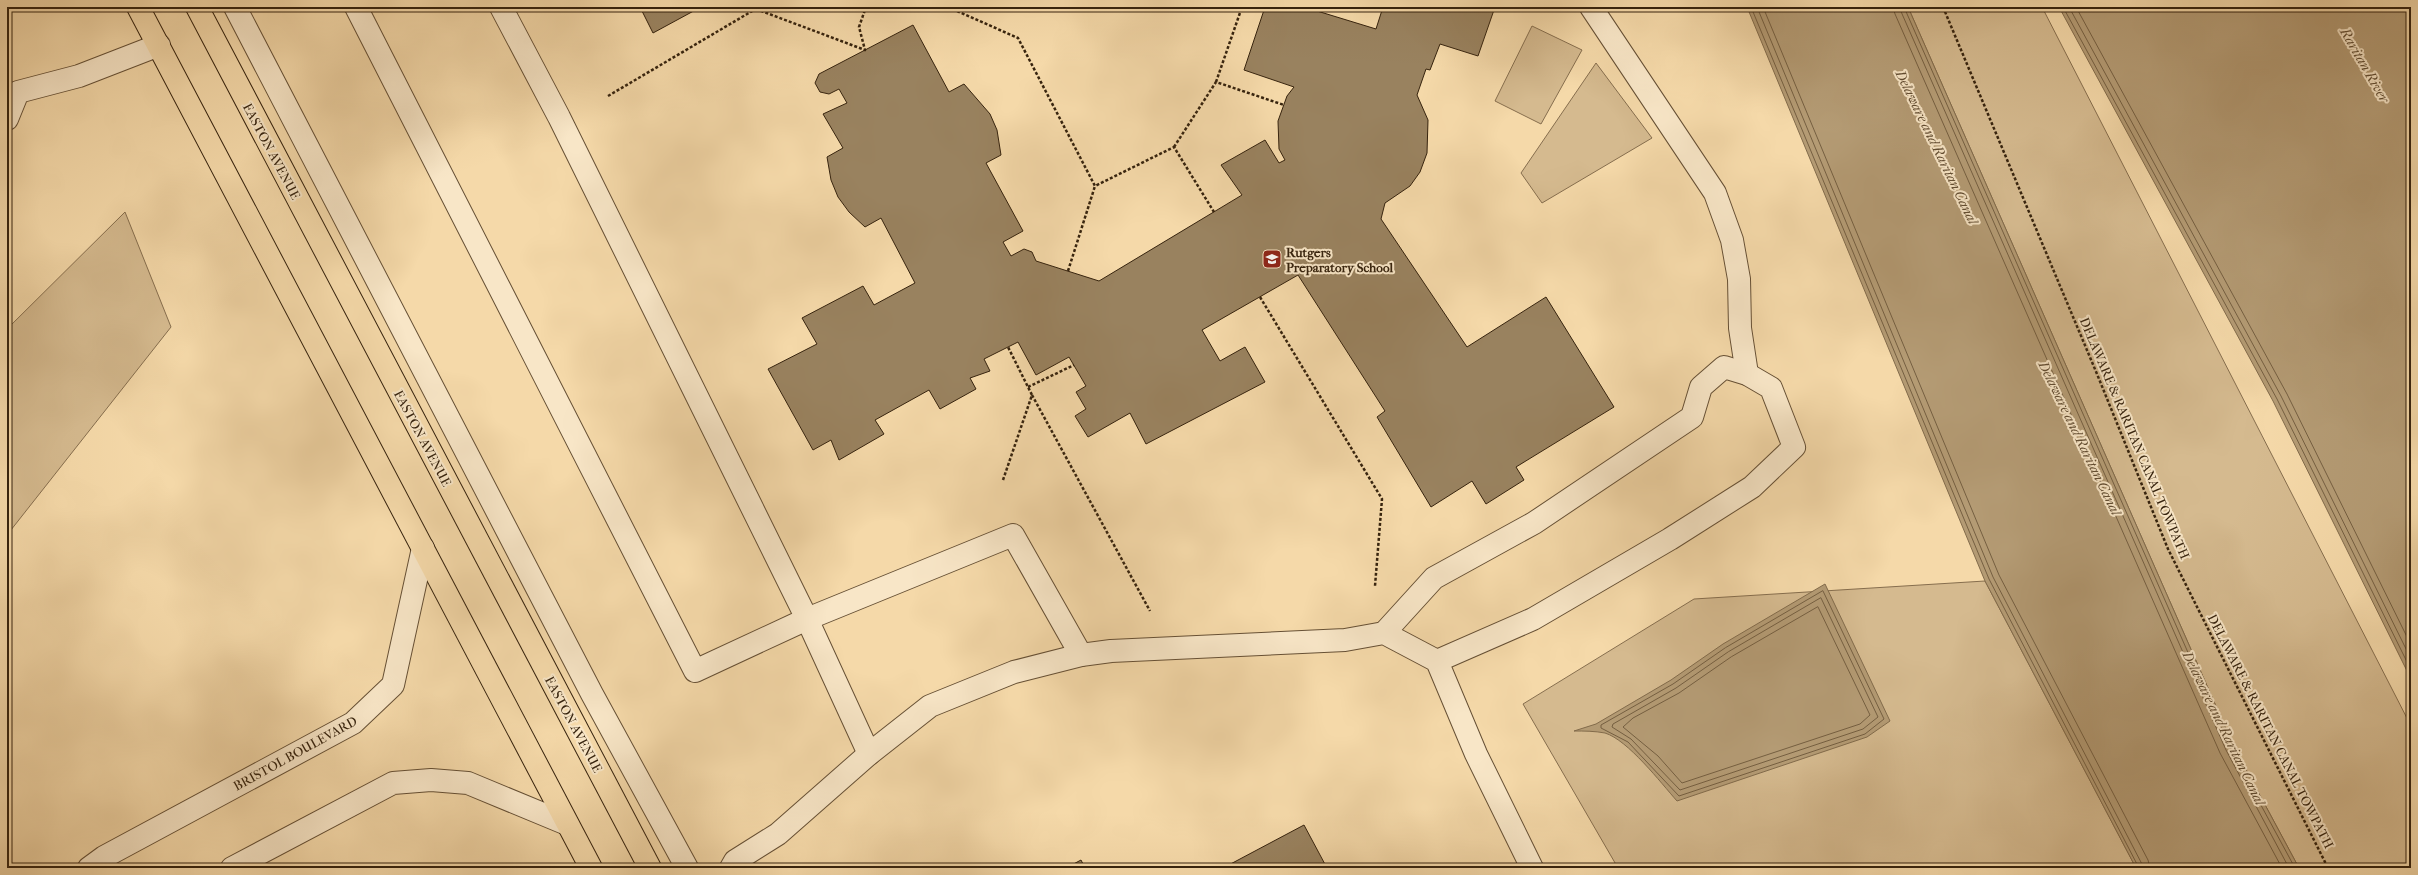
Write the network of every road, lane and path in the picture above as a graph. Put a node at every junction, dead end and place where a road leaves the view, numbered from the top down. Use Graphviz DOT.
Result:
graph roads {
  1 [pos="138,7"];
  2 [pos="196,7"];
  3 [pos="235,7"];
  4 [pos="356,7"];
  5 [pos="501,7"];
  6 [pos="759,7"];
  7 [pos="866,7"];
  8 [pos="948,7"];
  9 [pos="1242,7"];
  10 [pos="1591,7"];
  11 [pos="1944,7"];
  12 [pos="755,9"];
  13 [pos="159,46"];
  14 [pos="1216,82"];
  15 [pos="608,96"];
  16 [pos="1284,105"];
  17 [pos="7,120"];
  18 [pos="1174,146"];
  19 [pos="1095,186"];
  20 [pos="1214,212"];
  21 [pos="1068,271"];
  22 [pos="1260,297"];
  23 [pos="1008,347"];
  24 [pos="1074,365"];
  25 [pos="1747,374"];
  26 [pos="1028,387"];
  27 [pos="1032,395"];
  28 [pos="1003,480"];
  29 [pos="423,548"];
  30 [pos="1375,586"];
  31 [pos="1150,611"];
  32 [pos="807,619"];
  33 [pos="1384,633"];
  34 [pos="1081,655"];
  35 [pos="1437,661"];
  36 [pos="869,754"];
  37 [pos="568,824"];
  38 [pos="89,868"];
  39 [pos="232,868"];
  40 [pos="591,868"];
  41 [pos="650,868"];
  42 [pos="686,868"];
  43 [pos="731,868"];
  44 [pos="1532,868"];
  45 [pos="2328,868"];
  1 -- 13 [label="main road"];
  2 -- 41 [label="main road, EASTON AVENUE"];
  3 -- 42 [label="street"];
  4 -- 32 [label="street"];
  5 -- 32 [label="street"];
  6 -- 12 [label="path"];
  7 -- 12 [label="path"];
  8 -- 19 [label="path"];
  9 -- 14 [label="path"];
  10 -- 25 [label="street"];
  11 -- 45 [label="path, DELAWARE & RARITAN CANAL TOWPATH"];
  12 -- 15 [label="path"];
  13 -- 17 [label="street"];
  13 -- 29 [label="main road"];
  14 -- 16 [label="path"];
  14 -- 18 [label="path"];
  18 -- 19 [label="path"];
  18 -- 20 [label="path"];
  19 -- 21 [label="path"];
  22 -- 30 [label="path"];
  23 -- 26 [label="path"];
  24 -- 26 [label="path"];
  25 -- 33 [label="street"];
  25 -- 35 [label="street"];
  26 -- 27 [label="path"];
  27 -- 28 [label="path"];
  27 -- 31 [label="path"];
  29 -- 37 [label="main road"];
  29 -- 38 [label="street, BRISTOL BOULEVARD"];
  32 -- 34 [label="street"];
  32 -- 36 [label="street"];
  33 -- 34 [label="street"];
  33 -- 35 [label="street"];
  34 -- 36 [label="street"];
  35 -- 44 [label="street"];
  36 -- 43 [label="street"];
  37 -- 39 [label="street"];
  37 -- 40 [label="main road"];
}
